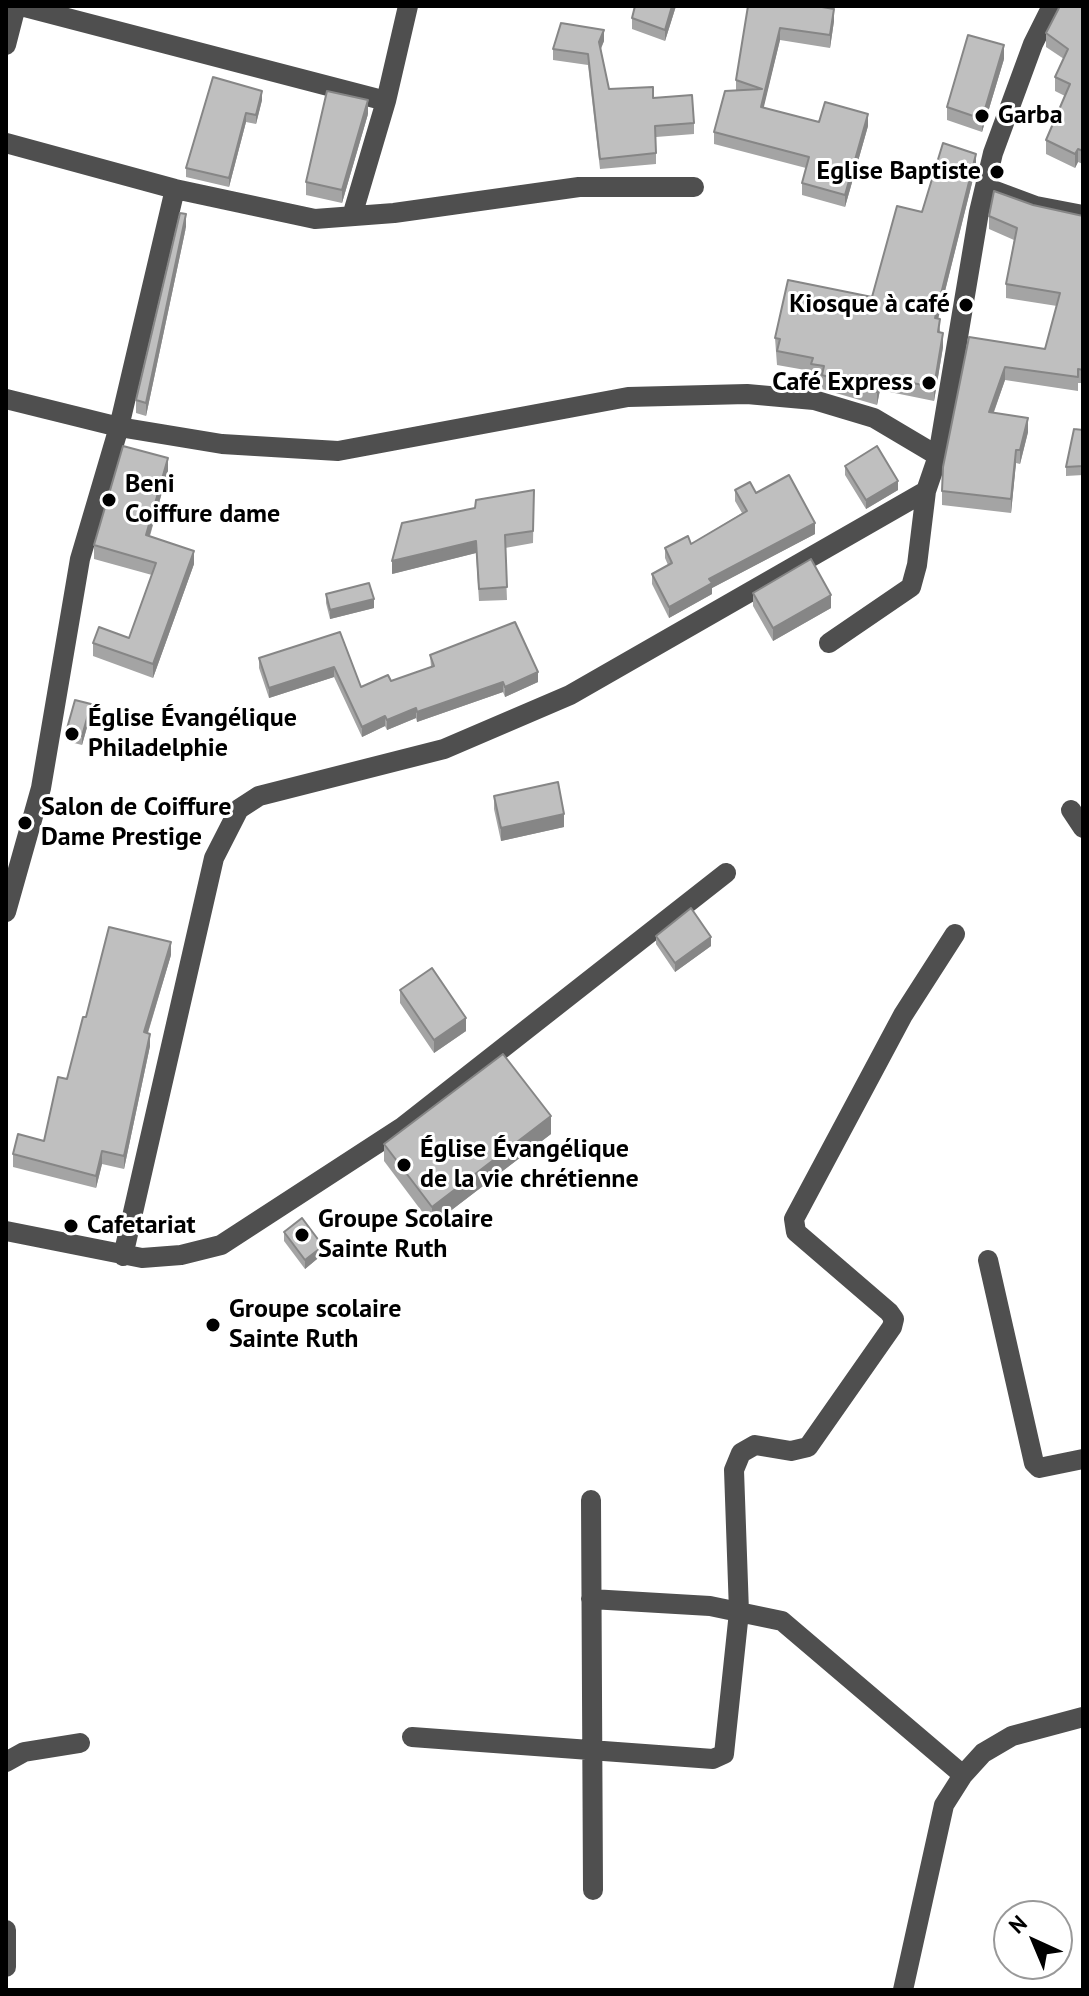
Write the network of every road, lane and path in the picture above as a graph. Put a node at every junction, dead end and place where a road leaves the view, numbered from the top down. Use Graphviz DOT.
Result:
graph roads {
  1 [pos="18,6"];
  2 [pos="408,6"];
  3 [pos="1052,6"];
  4 [pos="6,45"];
  5 [pos="386,101"];
  6 [pos="6,143"];
  7 [pos="694,187"];
  8 [pos="985,187"];
  9 [pos="175,189"];
  10 [pos="1083,215"];
  11 [pos="352,216"];
  12 [pos="6,399"];
  13 [pos="119,427"];
  14 [pos="938,456"];
  15 [pos="926,491"];
  16 [pos="829,643"];
  17 [pos="1071,810"];
  18 [pos="1083,828"];
  19 [pos="726,873"];
  20 [pos="6,912"];
  21 [pos="955,934"];
  22 [pos="6,1231"];
  23 [pos="123,1256"];
  24 [pos="988,1260"];
  25 [pos="1083,1459"];
  26 [pos="591,1500"];
  27 [pos="591,1599"];
  28 [pos="739,1612"];
  29 [pos="1083,1717"];
  30 [pos="412,1737"];
  31 [pos="80,1743"];
  32 [pos="590,1748"];
  33 [pos="6,1762"];
  34 [pos="963,1775"];
  35 [pos="593,1890"];
  36 [pos="6,1930"];
  37 [pos="6,1967"];
  38 [pos="903,1990"];
  1 -- 4 [label="street"];
  1 -- 5 [label="street"];
  2 -- 5 [label="street"];
  3 -- 8 [label="street"];
  5 -- 11 [label="street"];
  6 -- 9 [label="street"];
  7 -- 11 [label="street"];
  8 -- 10 [label="street"];
  8 -- 14 [label="street"];
  9 -- 11 [label="street"];
  9 -- 13 [label="street"];
  12 -- 13 [label="street"];
  13 -- 14 [label="street"];
  13 -- 20 [label="street"];
  14 -- 15 [label="street"];
  15 -- 16 [label="street"];
  15 -- 23 [label="street"];
  17 -- 18 [label="street"];
  19 -- 23 [label="street"];
  21 -- 28 [label="street"];
  22 -- 23 [label="street"];
  24 -- 25 [label="street"];
  26 -- 27 [label="street"];
  27 -- 28 [label="street"];
  27 -- 32 [label="street"];
  28 -- 32 [label="street"];
  28 -- 34 [label="street"];
  29 -- 34 [label="street"];
  30 -- 32 [label="street"];
  31 -- 33 [label="street"];
  32 -- 35 [label="street"];
  34 -- 38 [label="street"];
  36 -- 37 [label="street"];
}
